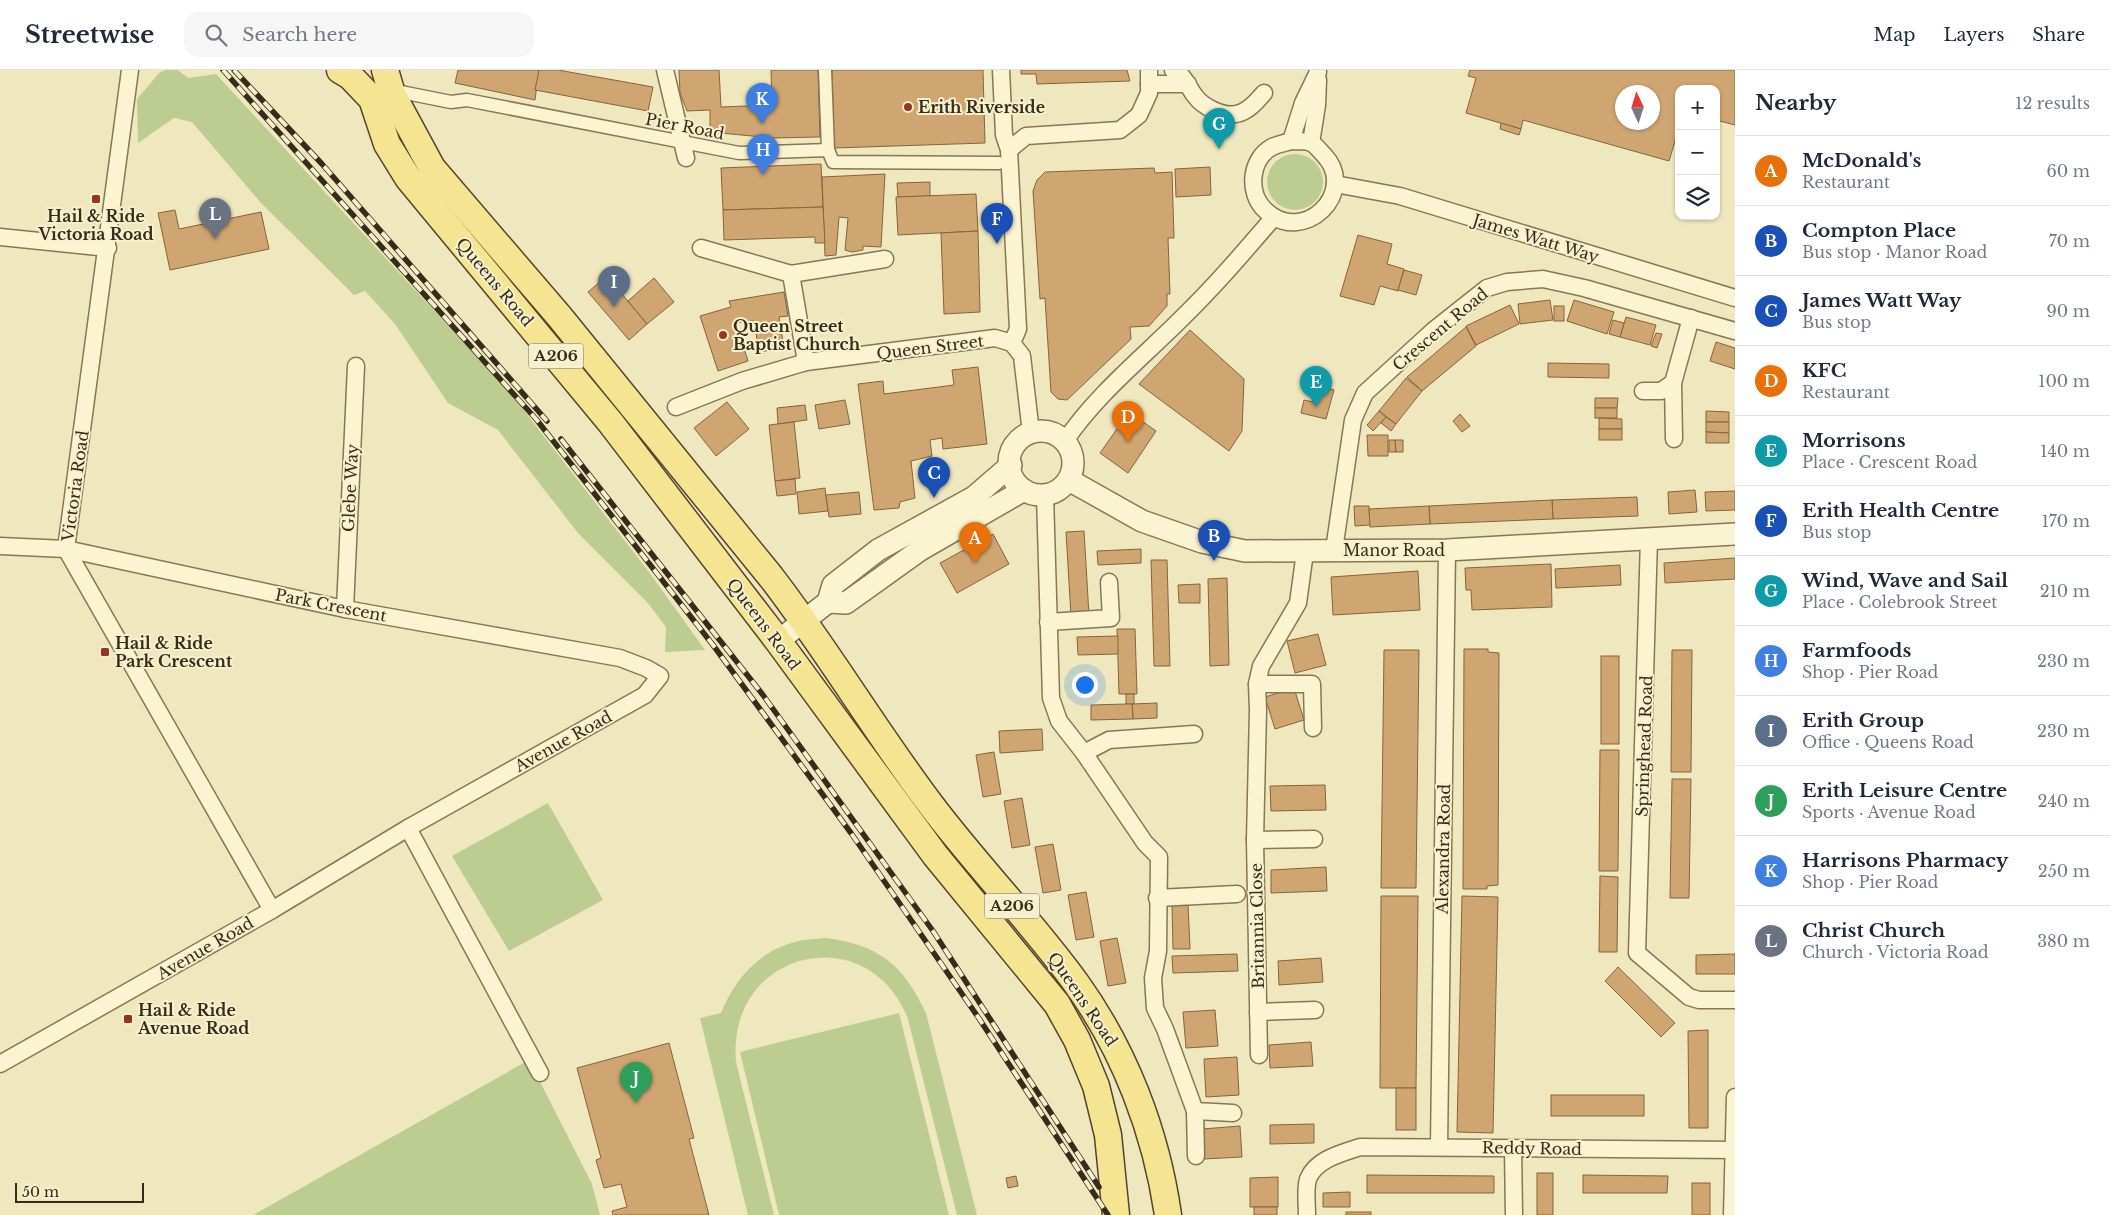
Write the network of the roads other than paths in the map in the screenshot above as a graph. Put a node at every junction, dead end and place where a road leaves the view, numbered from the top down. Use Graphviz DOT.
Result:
graph roads {
  1 [pos="130,70"];
  2 [pos="340,70"];
  3 [pos="665,70"];
  4 [pos="825,70"];
  5 [pos="1001,70"];
  6 [pos="1173,70"];
  7 [pos="1149,77"];
  8 [pos="388,80"];
  9 [pos="1188,84"];
  10 [pos="1264,93"];
  11 [pos="682,141"];
  12 [pos="1290,141"];
  13 [pos="1311,142"];
  14 [pos="828,150"];
  15 [pos="1010,150"];
  16 [pos="686,158"];
  17 [pos="999,163"];
  18 [pos="1335,184"];
  19 [pos="1274,217"];
  20 [pos="0,237"];
  21 [pos="108,248"];
  22 [pos="701,248"];
  23 [pos="885,259"];
  24 [pos="791,274"];
  25 [pos="1735,298"];
  26 [pos="1691,318"];
  27 [pos="1735,331"];
  28 [pos="1012,343"];
  29 [pos="806,362"];
  30 [pos="356,366"];
  31 [pos="1673,384"];
  32 [pos="1643,391"];
  33 [pos="676,407"];
  34 [pos="1031,433"];
  35 [pos="1674,439"];
  36 [pos="1065,441"];
  37 [pos="1010,465"];
  38 [pos="1068,480"];
  39 [pos="1024,490"];
  40 [pos="1045,495"];
  41 [pos="1735,534"];
  42 [pos="1649,538"];
  43 [pos="0,548"];
  44 [pos="66,549"];
  45 [pos="1334,550"];
  46 [pos="1447,550"];
  47 [pos="1305,552"];
  48 [pos="1109,582"];
  49 [pos="828,602"];
  50 [pos="345,609"];
  51 [pos="805,622"];
  52 [pos="1048,622"];
  53 [pos="778,642"];
  54 [pos="660,676"];
  55 [pos="1257,684"];
  56 [pos="1313,728"];
  57 [pos="1194,734"];
  58 [pos="1084,753"];
  59 [pos="408,828"];
  60 [pos="1314,839"];
  61 [pos="1256,840"];
  62 [pos="1238,894"];
  63 [pos="1157,898"];
  64 [pos="272,910"];
  65 [pos="1735,1000"];
  66 [pos="1315,1010"];
  67 [pos="1258,1012"];
  68 [pos="1259,1054"];
  69 [pos="0,1064"];
  70 [pos="540,1073"];
  71 [pos="1735,1097"];
  72 [pos="1195,1111"];
  73 [pos="1233,1112"];
  74 [pos="1439,1147"];
  75 [pos="1513,1148"];
  76 [pos="1734,1150"];
  77 [pos="1196,1156"];
  78 [pos="1116,1215"];
  79 [pos="1168,1215"];
  80 [pos="1307,1215"];
  81 [pos="1514,1215"];
  82 [pos="1732,1215"];
  1 -- 21 [label="street, Victoria Road"];
  2 -- 53 [label="main road, Queens Road / A206"];
  3 -- 11 [label="street"];
  4 -- 14 [label="street"];
  5 -- 15 [label="street"];
  6 -- 9 [label="street"];
  7 -- 9 [label="street"];
  7 -- 15 [label="street"];
  8 -- 11 [label="street, Pier Road"];
  8 -- 51 [label="main road, Queens Road / A206"];
  9 -- 10 [label="street"];
  11 -- 14 [label="street, Pier Road"];
  11 -- 16 [label="street"];
  12 -- 13 [label="street"];
  12 -- 13 [label="street"];
  12 -- 19 [label="street"];
  13 -- 18 [label="street"];
  14 -- 17 [label="street"];
  15 -- 28 [label="street"];
  18 -- 19 [label="street"];
  18 -- 25 [label="street, James Watt Way"];
  19 -- 36 [label="street"];
  20 -- 21 [label="street"];
  21 -- 44 [label="street, Victoria Road"];
  22 -- 24 [label="street"];
  23 -- 24 [label="street"];
  24 -- 29 [label="street"];
  26 -- 27 [label="street, Crescent Road"];
  26 -- 31 [label="street"];
  26 -- 45 [label="street, Crescent Road"];
  28 -- 29 [label="street, Queen Street"];
  28 -- 34 [label="street"];
  29 -- 33 [label="street, Queen Street"];
  30 -- 50 [label="street, Glebe Way"];
  31 -- 32 [label="street"];
  31 -- 35 [label="street"];
  34 -- 36 [label="street"];
  34 -- 37 [label="street"];
  36 -- 38 [label="street"];
  37 -- 39 [label="street"];
  37 -- 49 [label="street"];
  38 -- 40 [label="street"];
  38 -- 47 [label="street, Manor Road"];
  39 -- 40 [label="street"];
  39 -- 49 [label="street"];
  40 -- 52 [label="street"];
  41 -- 42 [label="street, Manor Road"];
  42 -- 46 [label="street, Manor Road"];
  42 -- 65 [label="street, Springhead Road"];
  43 -- 44 [label="street, Park Crescent"];
  44 -- 50 [label="street, Park Crescent"];
  44 -- 64 [label="street, Victoria Road"];
  45 -- 46 [label="street, Manor Road"];
  45 -- 47 [label="street, Manor Road"];
  46 -- 74 [label="street, Alexandra Road"];
  47 -- 55 [label="street, Britannia Close"];
  48 -- 52 [label="street"];
  49 -- 51 [label="street"];
  50 -- 54 [label="street, Park Crescent"];
  51 -- 53 [label="street"];
  51 -- 79 [label="main road, Queens Road / A206"];
  52 -- 58 [label="street"];
  53 -- 78 [label="main road, Queens Road / A206"];
  54 -- 59 [label="street, Avenue Road"];
  55 -- 56 [label="street"];
  55 -- 61 [label="street, Britannia Close"];
  57 -- 58 [label="street"];
  58 -- 63 [label="street"];
  59 -- 64 [label="street, Avenue Road"];
  59 -- 70 [label="street"];
  60 -- 61 [label="street, Britannia Close"];
  61 -- 67 [label="street, Britannia Close"];
  62 -- 63 [label="street"];
  63 -- 72 [label="street"];
  64 -- 69 [label="street, Avenue Road"];
  66 -- 67 [label="street, Britannia Close"];
  67 -- 68 [label="street, Britannia Close"];
  71 -- 76 [label="street"];
  72 -- 73 [label="street"];
  72 -- 77 [label="street"];
  74 -- 75 [label="street, Reddy Road"];
  74 -- 80 [label="street, Reddy Road"];
  75 -- 76 [label="street, Reddy Road"];
  75 -- 81 [label="street"];
  76 -- 82 [label="street"];
}
